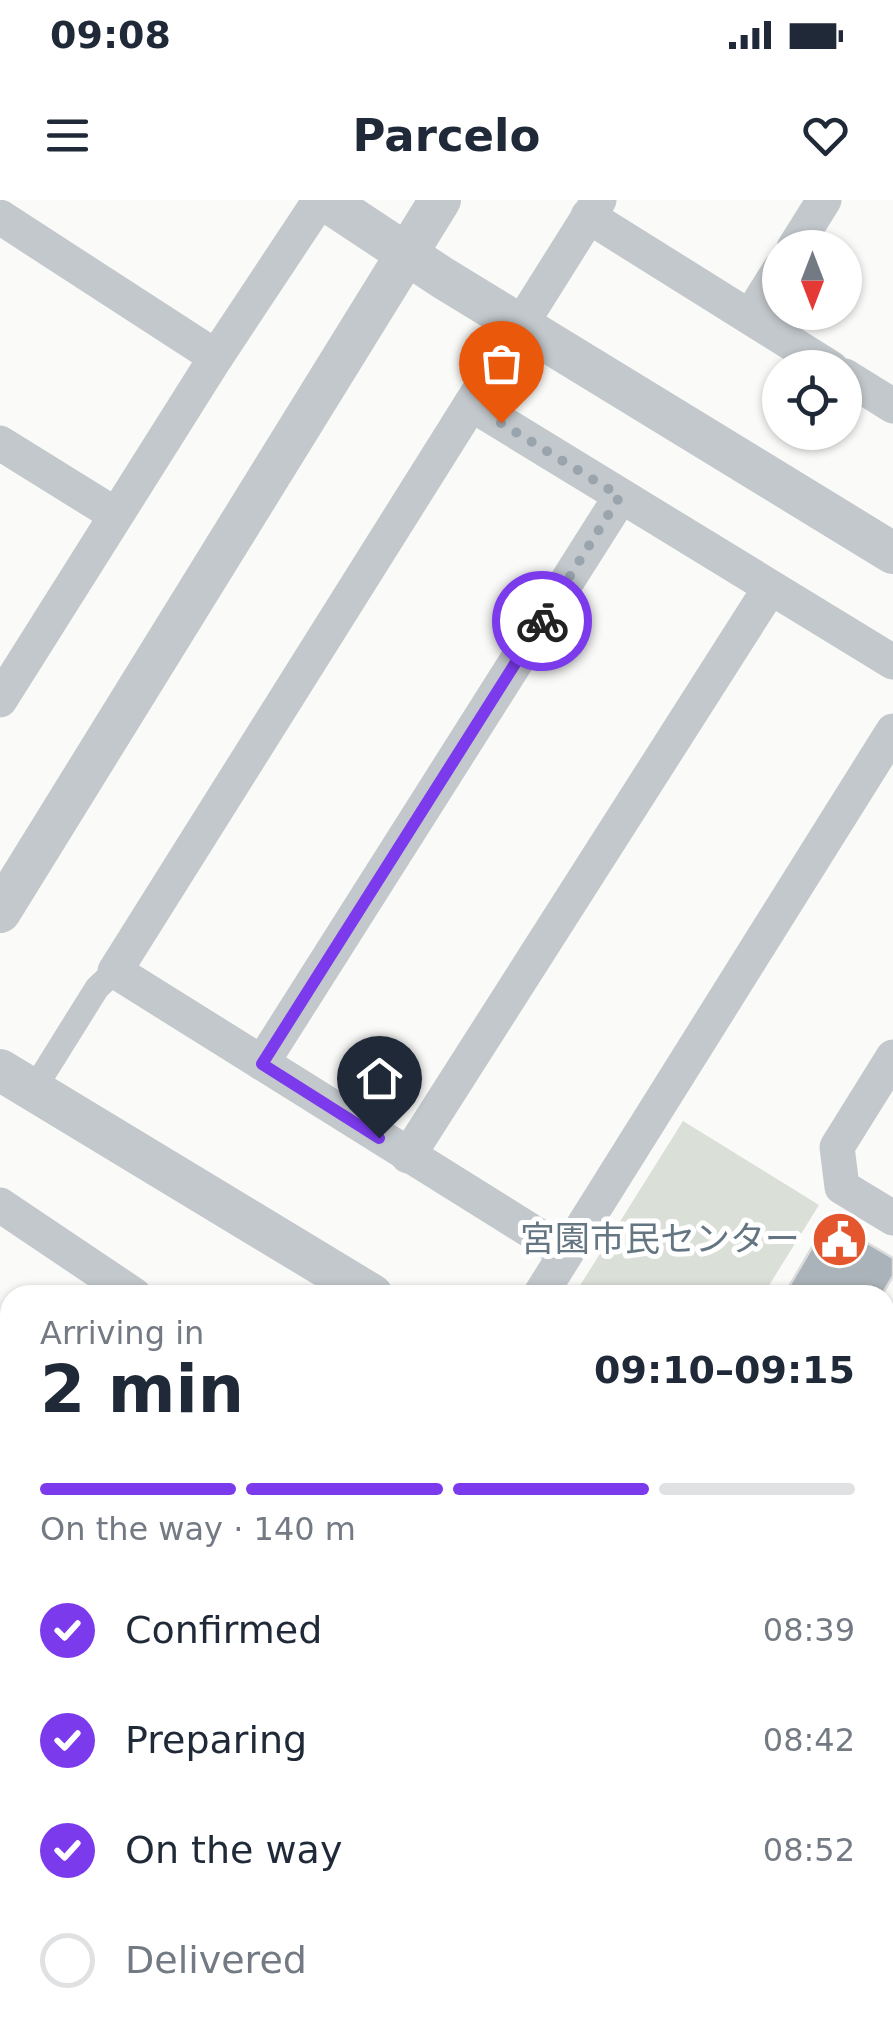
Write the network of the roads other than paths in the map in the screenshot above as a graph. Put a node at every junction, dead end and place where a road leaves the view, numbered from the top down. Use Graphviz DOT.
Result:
graph roads {
  1 [pos="323,200"];
  2 [pos="440,200"];
  3 [pos="824,200"];
  4 [pos="594,208"];
  5 [pos="0,216"];
  6 [pos="805,230"];
  7 [pos="406,254"];
  8 [pos="762,298"];
  9 [pos="750,317"];
  10 [pos="520,326"];
  11 [pos="802,350"];
  12 [pos="216,356"];
  13 [pos="862,387"];
  14 [pos="472,404"];
  15 [pos="893,406"];
  16 [pos="0,443"];
  17 [pos="620,496"];
  18 [pos="116,514"];
  19 [pos="893,553"];
  20 [pos="770,588"];
  21 [pos="893,662"];
  22 [pos="3,688"];
  23 [pos="893,731"];
  24 [pos="0,912"];
  25 [pos="115,971"];
  26 [pos="893,1057"];
  27 [pos="262,1064"];
  28 [pos="0,1070"];
  29 [pos="44,1073"];
  30 [pos="408,1156"];
  31 [pos="0,1205"];
  32 [pos="893,1218"];
  33 [pos="566,1253"];
  34 [pos="119,1285"];
  35 [pos="355,1285"];
  36 [pos="546,1285"];
  1 -- 7 [label="street"];
  1 -- 12 [label="street"];
  2 -- 7 [label="street"];
  3 -- 6 [label="street"];
  4 -- 9 [label="street"];
  4 -- 10 [label="street"];
  5 -- 12 [label="street"];
  7 -- 10 [label="street"];
  7 -- 24 [label="street"];
  8 -- 9 [label="street"];
  9 -- 11 [label="street"];
  10 -- 14 [label="street"];
  10 -- 19 [label="street"];
  12 -- 18 [label="street"];
  13 -- 15 [label="street"];
  14 -- 17 [label="street"];
  14 -- 25 [label="street"];
  16 -- 18 [label="street"];
  17 -- 20 [label="street"];
  17 -- 27 [label="street"];
  18 -- 22 [label="street"];
  20 -- 21 [label="street"];
  20 -- 30 [label="street"];
  23 -- 33 [label="street"];
  25 -- 27 [label="street"];
  25 -- 29 [label="street"];
  26 -- 32 [label="street"];
  27 -- 30 [label="street"];
  28 -- 35 [label="street"];
  30 -- 33 [label="street"];
  31 -- 34 [label="street"];
  33 -- 36 [label="street"];
}
